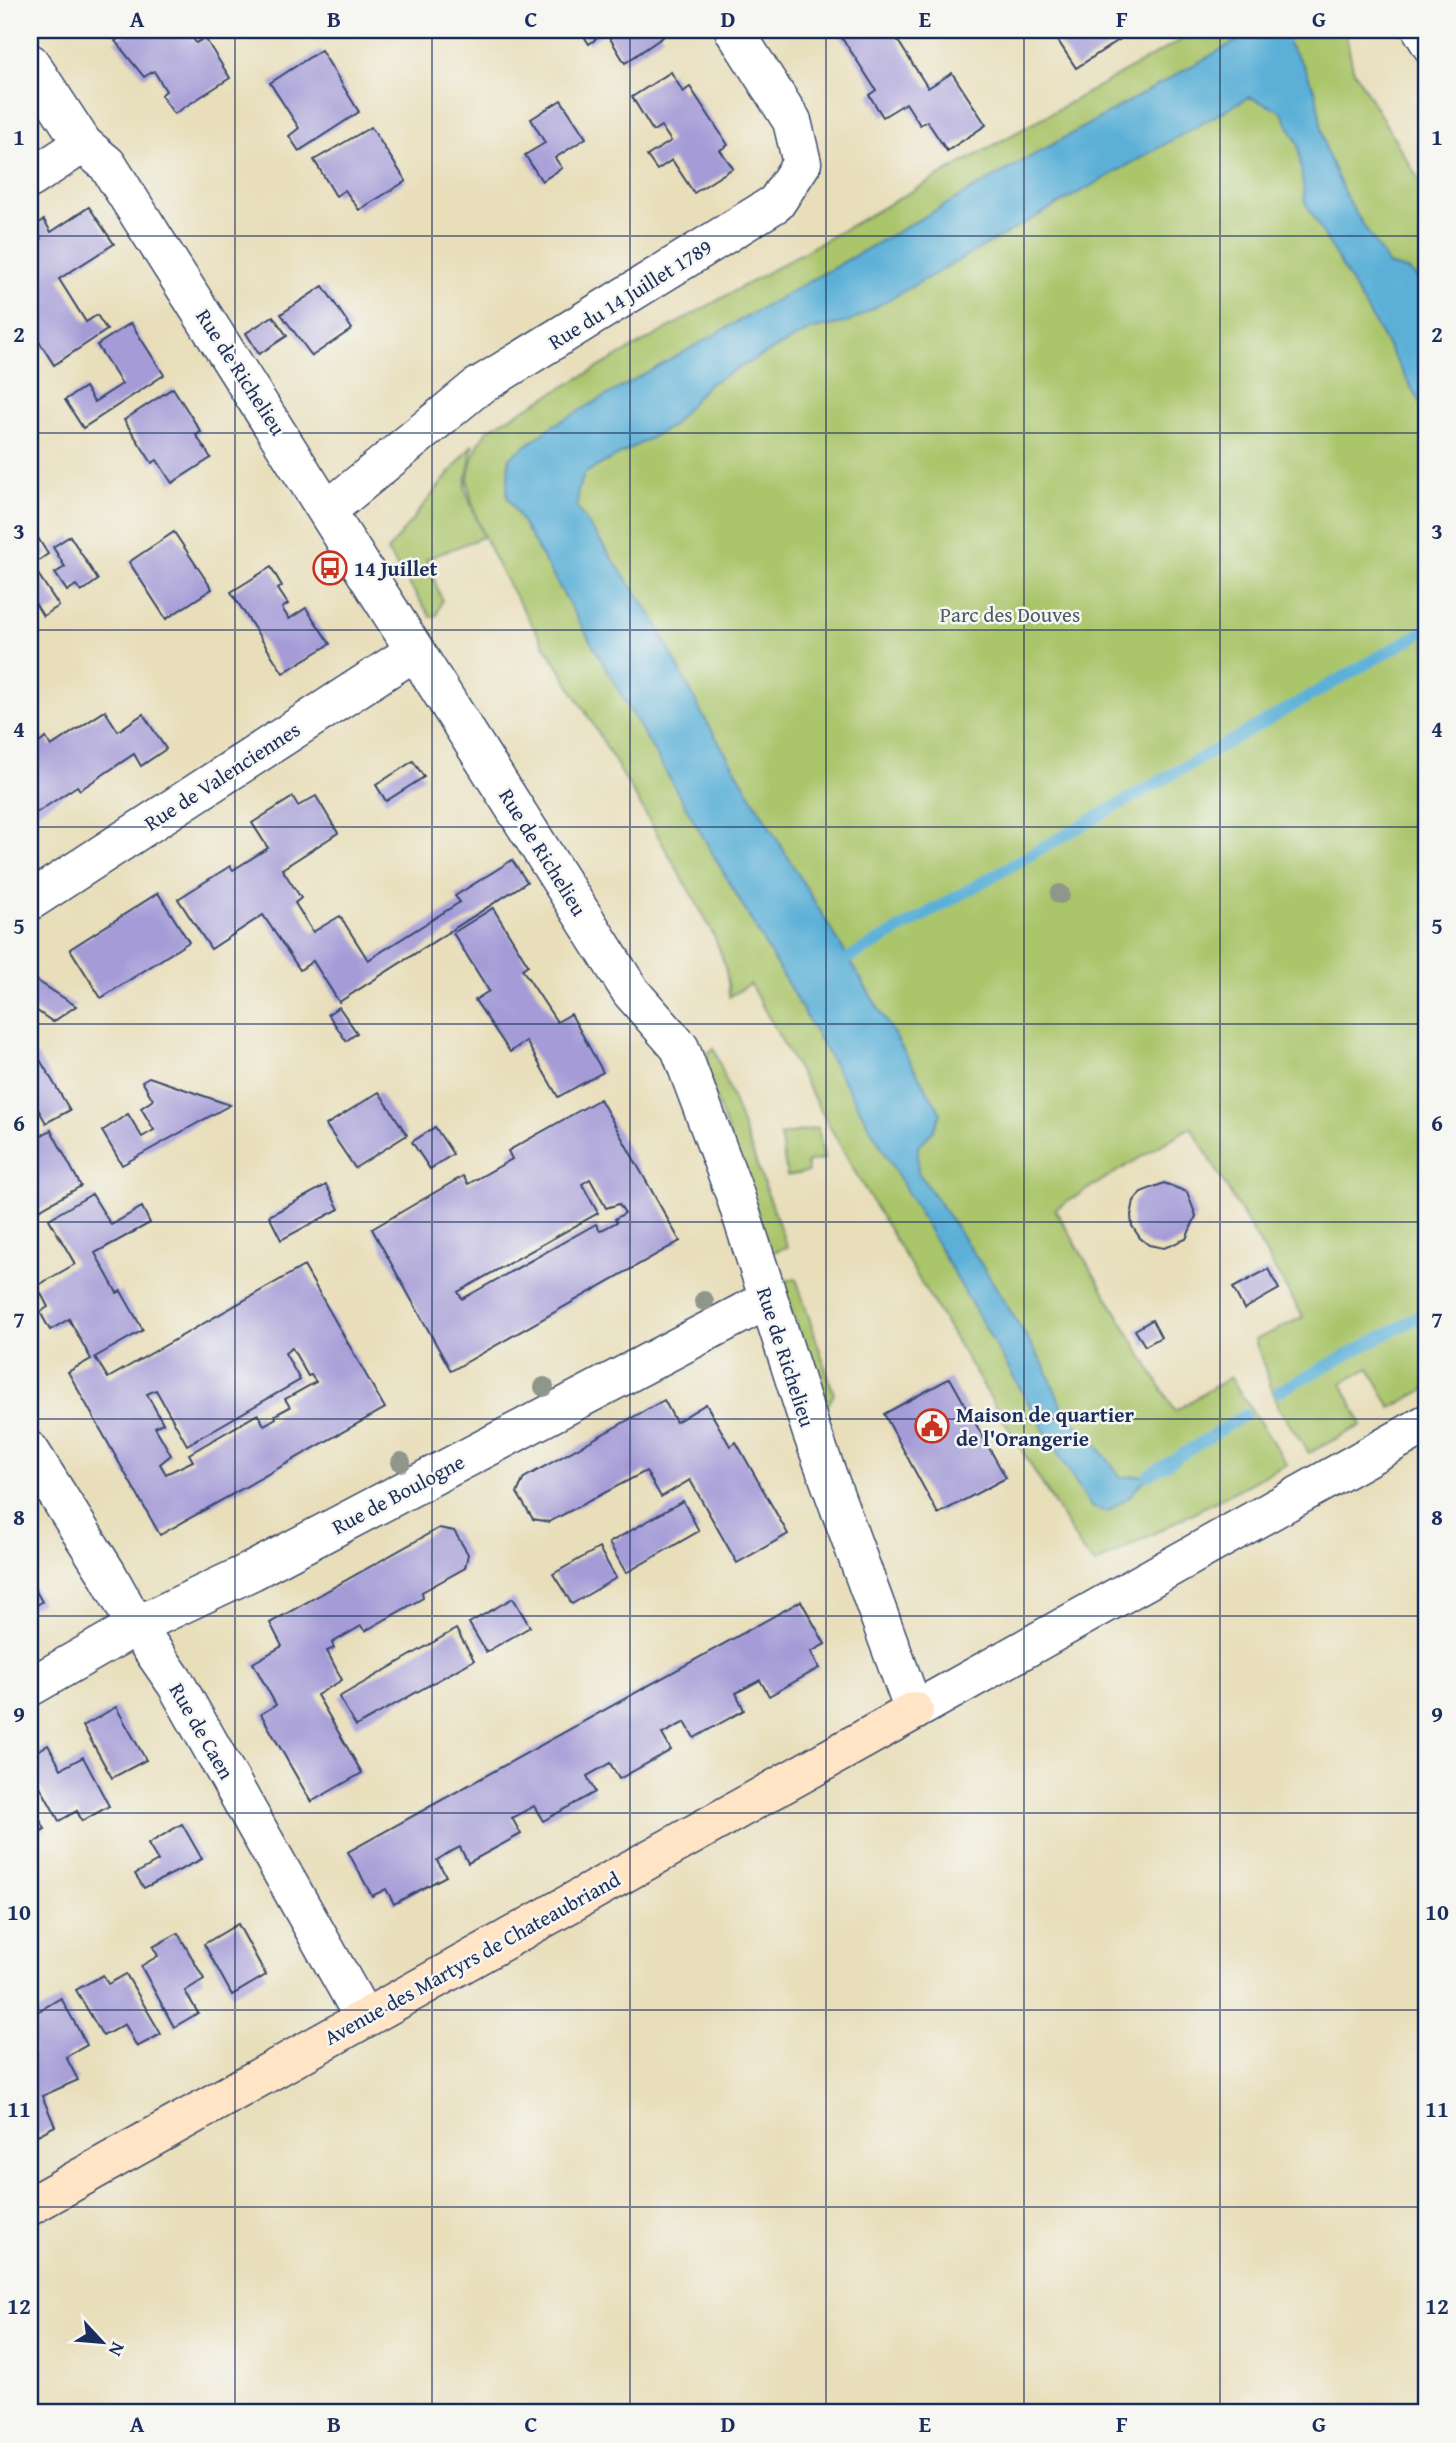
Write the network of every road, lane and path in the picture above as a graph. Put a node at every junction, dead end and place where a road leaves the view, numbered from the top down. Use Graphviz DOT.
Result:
graph roads {
  1 [pos="734,30"];
  2 [pos="1413,30"];
  3 [pos="1426,50"];
  4 [pos="30,63"];
  5 [pos="83,144"];
  6 [pos="30,179"];
  7 [pos="329,509"];
  8 [pos="415,651"];
  9 [pos="30,901"];
  10 [pos="766,1300"];
  11 [pos="1426,1424"];
  12 [pos="30,1451"];
  13 [pos="135,1626"];
  14 [pos="30,1687"];
  15 [pos="914,1710"];
  16 [pos="364,2018"];
  17 [pos="30,2206"];
  1 -- 7 [label="street, Rue du 14 Juillet 1789"];
  2 -- 3 [label="lane"];
  4 -- 5 [label="street, Rue de Richelieu"];
  5 -- 6 [label="street"];
  5 -- 7 [label="street, Rue de Richelieu"];
  7 -- 8 [label="street, Rue de Richelieu"];
  8 -- 9 [label="street, Rue de Valenciennes"];
  8 -- 10 [label="street, Rue de Richelieu"];
  10 -- 13 [label="street, Rue de Boulogne"];
  10 -- 15 [label="street, Rue de Richelieu"];
  11 -- 15 [label="street"];
  12 -- 13 [label="street, Rue de Caen"];
  13 -- 14 [label="street, Rue de Boulogne"];
  13 -- 16 [label="street, Rue de Caen"];
  15 -- 16 [label="street, Avenue des Martyrs de Chateaubriand"];
  16 -- 17 [label="street, Avenue des Martyrs de Chateaubriand"];
}
